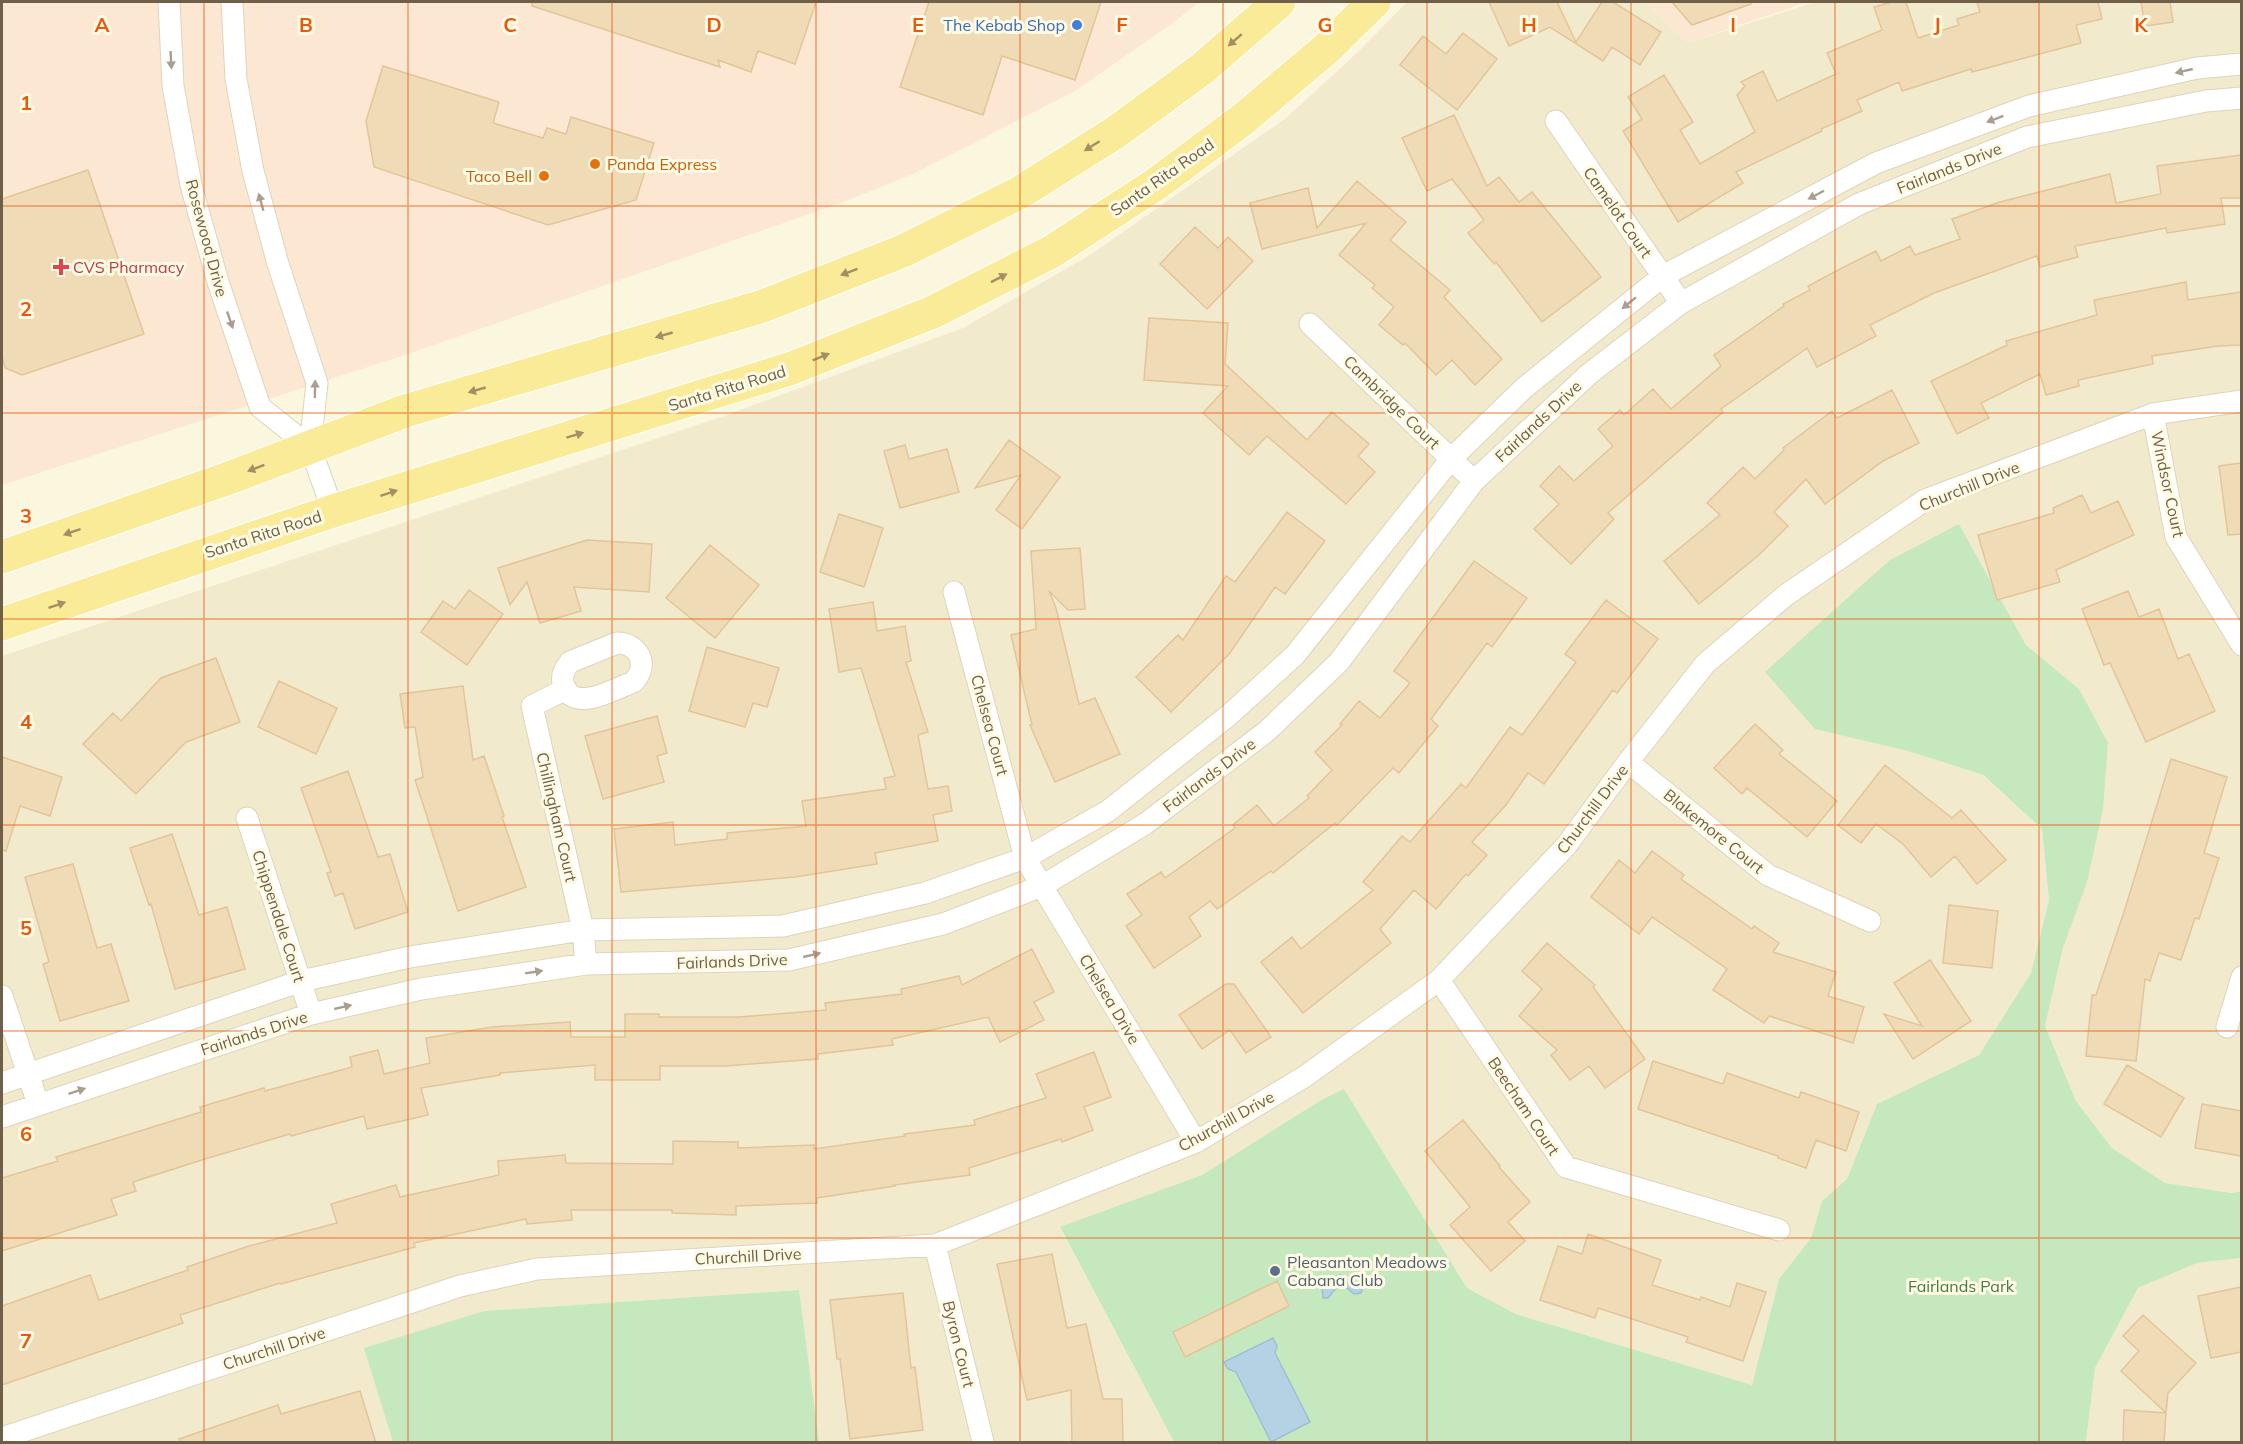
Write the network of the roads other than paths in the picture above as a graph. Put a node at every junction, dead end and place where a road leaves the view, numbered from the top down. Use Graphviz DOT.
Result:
graph roads {
  1 [pos="169,2"];
  2 [pos="232,2"];
  3 [pos="1279,2"];
  4 [pos="1374,2"];
  5 [pos="2241,64"];
  6 [pos="2241,98"];
  7 [pos="1556,121"];
  8 [pos="1663,276"];
  9 [pos="1681,303"];
  10 [pos="1310,324"];
  11 [pos="2241,401"];
  12 [pos="2153,414"];
  13 [pos="310,447"];
  14 [pos="1451,459"];
  15 [pos="1474,481"];
  16 [pos="333,511"];
  17 [pos="2,557"];
  18 [pos="954,592"];
  19 [pos="2,624"];
  20 [pos="2241,645"];
  21 [pos="566,689"];
  22 [pos="1628,762"];
  23 [pos="247,818"];
  24 [pos="1025,858"];
  25 [pos="1042,886"];
  26 [pos="1870,921"];
  27 [pos="583,930"];
  28 [pos="586,964"];
  29 [pos="2241,977"];
  30 [pos="1439,980"];
  31 [pos="301,981"];
  32 [pos="2,996"];
  33 [pos="311,1014"];
  34 [pos="2227,1027"];
  35 [pos="29,1074"];
  36 [pos="2,1083"];
  37 [pos="38,1104"];
  38 [pos="2,1117"];
  39 [pos="1196,1142"];
  40 [pos="1779,1230"];
  41 [pos="935,1245"];
  42 [pos="2,1438"];
  43 [pos="983,1443"];
  1 -- 13 [label="street, Rosewood Drive, one-way"];
  13 -- 2 [label="street, one-way"];
  3 -- 13 [label="main road, one-way"];
  16 -- 4 [label="main road, Santa Rita Road, one-way"];
  5 -- 8 [label="street, Fairlands Drive, one-way"];
  6 -- 9 [label="street, Fairlands Drive"];
  7 -- 8 [label="street, Camelot Court"];
  8 -- 9 [label="street, Camelot Court"];
  8 -- 14 [label="street, Fairlands Drive, one-way"];
  9 -- 15 [label="street, Fairlands Drive"];
  10 -- 14 [label="street, Cambridge Court"];
  11 -- 12 [label="street, Churchill Drive"];
  12 -- 20 [label="street, Windsor Court"];
  12 -- 22 [label="street, Churchill Drive"];
  13 -- 16 [label="street"];
  13 -- 17 [label="main road, one-way"];
  14 -- 15 [label="street, Cambridge Court"];
  14 -- 24 [label="street, Fairlands Drive"];
  15 -- 25 [label="street, Fairlands Drive"];
  19 -- 16 [label="main road, Santa Rita Road, one-way"];
  18 -- 24 [label="street, Chelsea Court"];
  21 -- 27 [label="street, Chillingham Court"];
  22 -- 26 [label="street, Blakemore Court"];
  22 -- 30 [label="street, Churchill Drive"];
  23 -- 31 [label="street, Chippendale Court"];
  24 -- 25 [label="street, Chelsea Drive"];
  24 -- 27 [label="street, Fairlands Drive"];
  28 -- 25 [label="street, Fairlands Drive, one-way"];
  25 -- 39 [label="street, Chelsea Drive"];
  27 -- 28 [label="street, Chillingham Court"];
  27 -- 31 [label="street, Fairlands Drive"];
  33 -- 28 [label="street, Fairlands Drive, one-way"];
  29 -- 34 [label="street"];
  30 -- 39 [label="street, Churchill Drive"];
  30 -- 40 [label="street, Beecham Court"];
  31 -- 33 [label="street, Chippendale Court"];
  31 -- 35 [label="street, Fairlands Drive"];
  32 -- 35 [label="street"];
  37 -- 33 [label="street, Fairlands Drive, one-way"];
  35 -- 36 [label="street, Fairlands Drive"];
  35 -- 37 [label="street"];
  37 -- 38 [label="street, Fairlands Drive"];
  39 -- 41 [label="street, Churchill Drive"];
  41 -- 42 [label="street, Churchill Drive"];
  41 -- 43 [label="street, Byron Court"];
}
